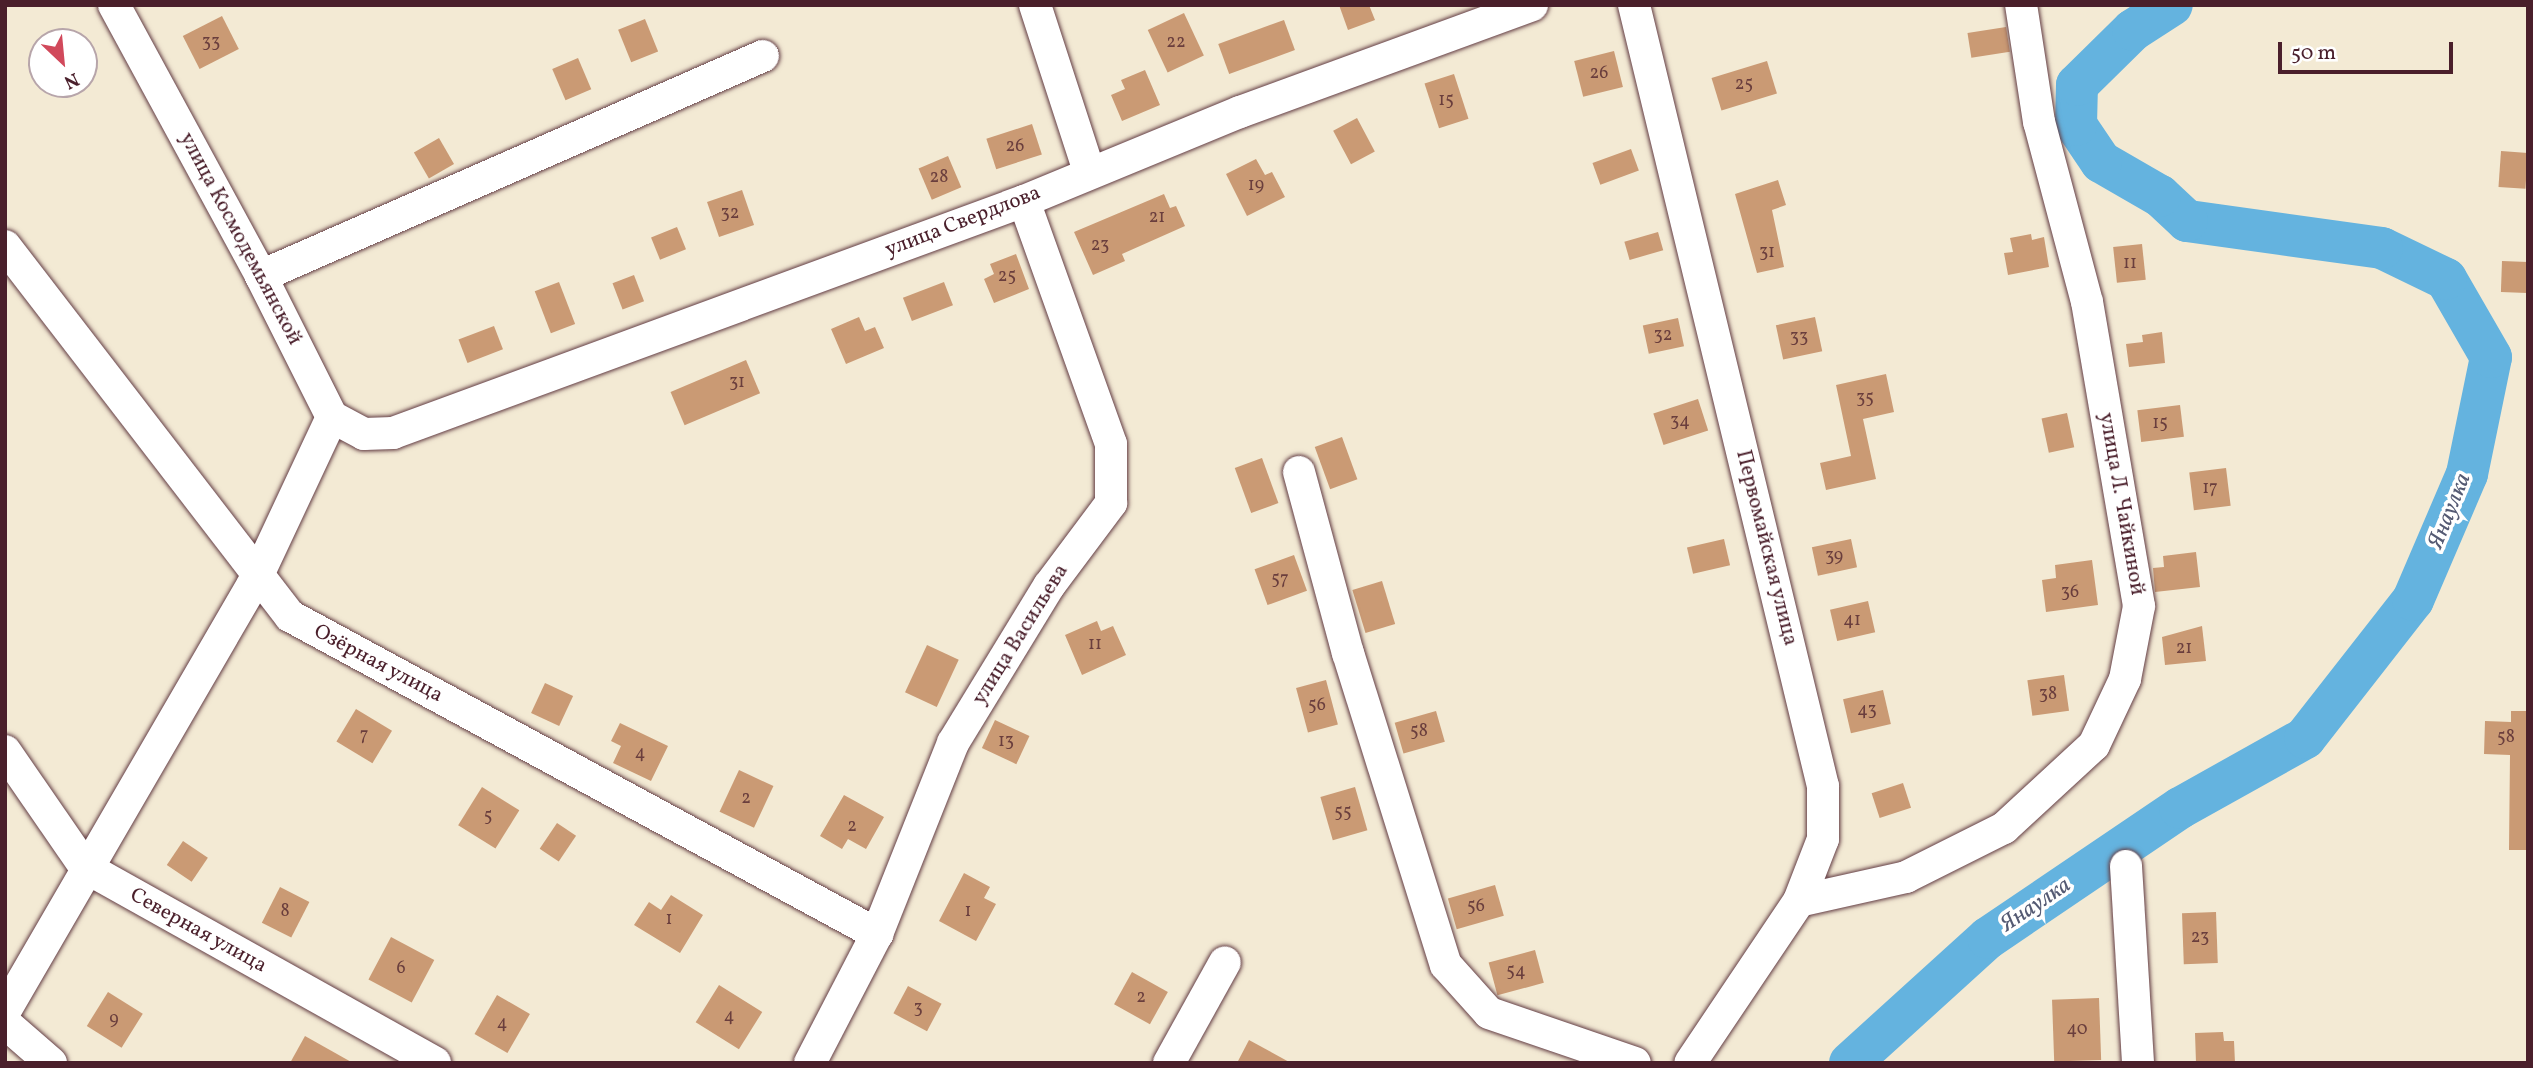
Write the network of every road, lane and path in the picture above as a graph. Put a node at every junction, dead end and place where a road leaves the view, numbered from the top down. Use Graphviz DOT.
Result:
graph roads {
  1 [pos="114,5"];
  2 [pos="1035,5"];
  3 [pos="1532,5"];
  4 [pos="1634,5"];
  5 [pos="2021,5"];
  6 [pos="763,56"];
  7 [pos="1089,171"];
  8 [pos="1024,201"];
  9 [pos="5,246"];
  10 [pos="261,276"];
  11 [pos="332,417"];
  12 [pos="1299,472"];
  13 [pos="258,575"];
  14 [pos="5,751"];
  15 [pos="2126,866"];
  16 [pos="85,867"];
  17 [pos="1799,901"];
  18 [pos="877,934"];
  19 [pos="1225,962"];
  20 [pos="5,1011"];
  21 [pos="5,1023"];
  22 [pos="51,1063"];
  23 [pos="435,1063"];
  24 [pos="810,1063"];
  25 [pos="1169,1063"];
  26 [pos="1634,1063"];
  27 [pos="1690,1063"];
  28 [pos="2138,1063"];
  1 -- 10 [label="street, улица Космодемьянской"];
  2 -- 7 [label="street"];
  3 -- 7 [label="street, улица Свердлова"];
  4 -- 17 [label="street, Первомайская улица"];
  5 -- 17 [label="street, улица Л. Чайкиной"];
  6 -- 10 [label="street"];
  7 -- 8 [label="street, улица Свердлова"];
  8 -- 11 [label="street, улица Свердлова"];
  8 -- 18 [label="street, улица Васильева"];
  9 -- 13 [label="street, Озёрная улица"];
  10 -- 11 [label="street, улица Космодемьянской"];
  11 -- 13 [label="street"];
  12 -- 26 [label="street"];
  13 -- 16 [label="street"];
  13 -- 18 [label="street, Озёрная улица"];
  14 -- 16 [label="street, Северная улица"];
  15 -- 28 [label="street"];
  16 -- 20 [label="street"];
  16 -- 23 [label="street, Северная улица"];
  17 -- 27 [label="street, Первомайская улица"];
  18 -- 24 [label="street, улица Васильева"];
  19 -- 25 [label="street"];
  21 -- 22 [label="street"];
}
